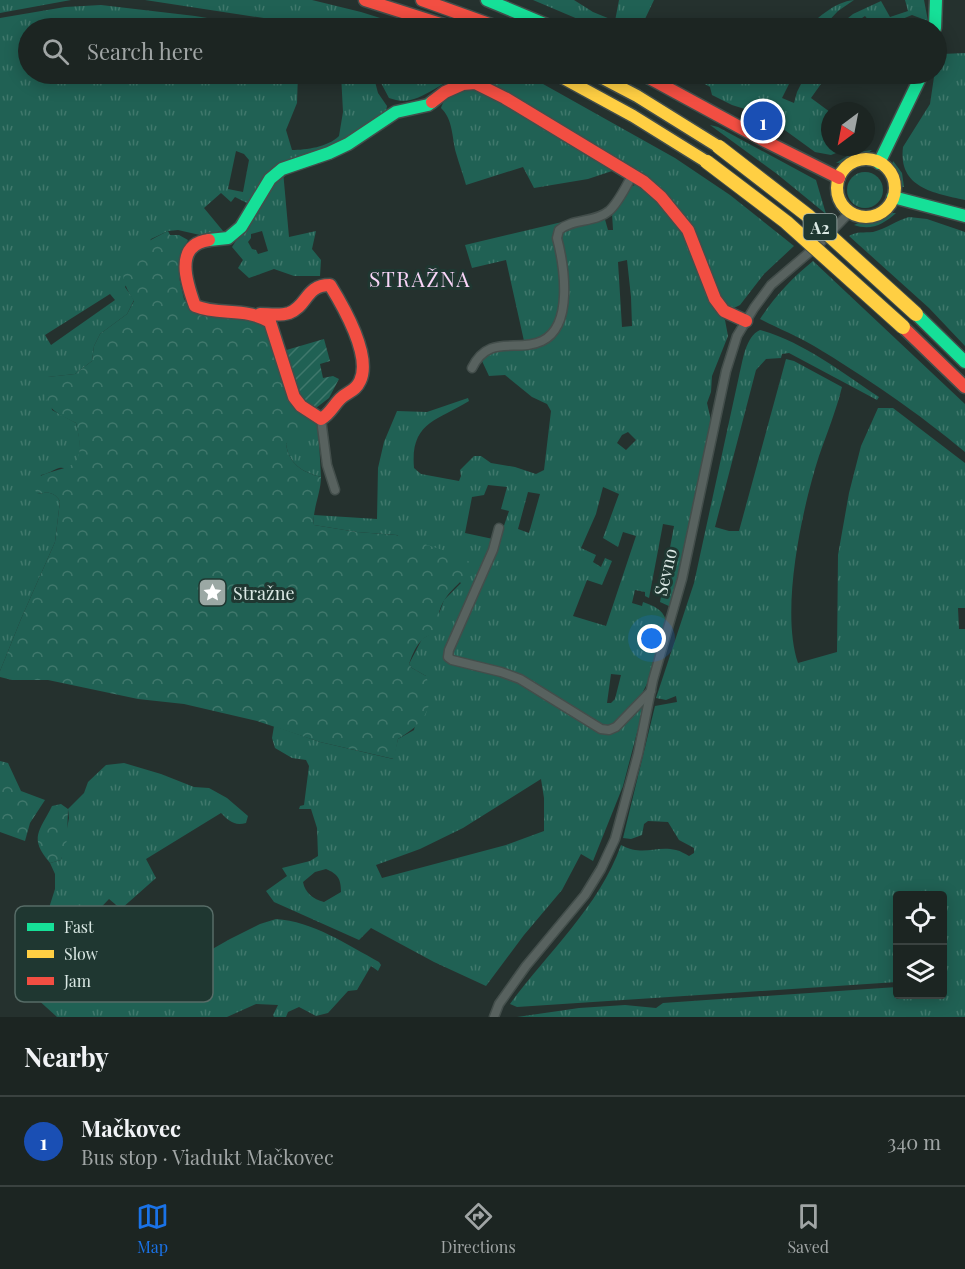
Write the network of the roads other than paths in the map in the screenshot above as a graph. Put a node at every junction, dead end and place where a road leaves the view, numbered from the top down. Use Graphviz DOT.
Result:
graph roads {
  1 [pos="365,0"];
  2 [pos="422,0"];
  3 [pos="487,0"];
  4 [pos="936,0"];
  5 [pos="422,18"];
  6 [pos="472,18"];
  7 [pos="530,18"];
  8 [pos="936,18"];
  9 [pos="463,84"];
  10 [pos="477,84"];
  11 [pos="574,84"];
  12 [pos="614,84"];
  13 [pos="660,84"];
  14 [pos="917,84"];
  15 [pos="879,163"];
  16 [pos="633,174"];
  17 [pos="839,178"];
  18 [pos="893,196"];
  19 [pos="850,212"];
  20 [pos="965,216"];
  21 [pos="260,314"];
  22 [pos="746,321"];
  23 [pos="965,362"];
  24 [pos="472,368"];
  25 [pos="965,387"];
  26 [pos="321,419"];
  27 [pos="335,490"];
  28 [pos="500,528"];
  29 [pos="653,688"];
  30 [pos="494,1017"];
  1 -- 5 [label="main road"];
  2 -- 6 [label="main road"];
  3 -- 7 [label="main road"];
  4 -- 8 [label="main road"];
  9 -- 21 [label="main road"];
  10 -- 16 [label="main road"];
  11 -- 25 [label="main road, A2, bridge"];
  12 -- 23 [label="main road, A2, bridge"];
  13 -- 17 [label="main road"];
  14 -- 15 [label="main road"];
  15 -- 17 [label="main road"];
  15 -- 18 [label="main road"];
  16 -- 22 [label="main road"];
  16 -- 24 [label="street"];
  17 -- 19 [label="main road"];
  18 -- 19 [label="main road"];
  18 -- 20 [label="main road"];
  19 -- 22 [label="street, Sevno"];
  21 -- 26 [label="main road"];
  21 -- 26 [label="main road"];
  22 -- 29 [label="street, Sevno"];
  26 -- 27 [label="street"];
  28 -- 29 [label="street"];
  29 -- 30 [label="street, Sevno"];
}
